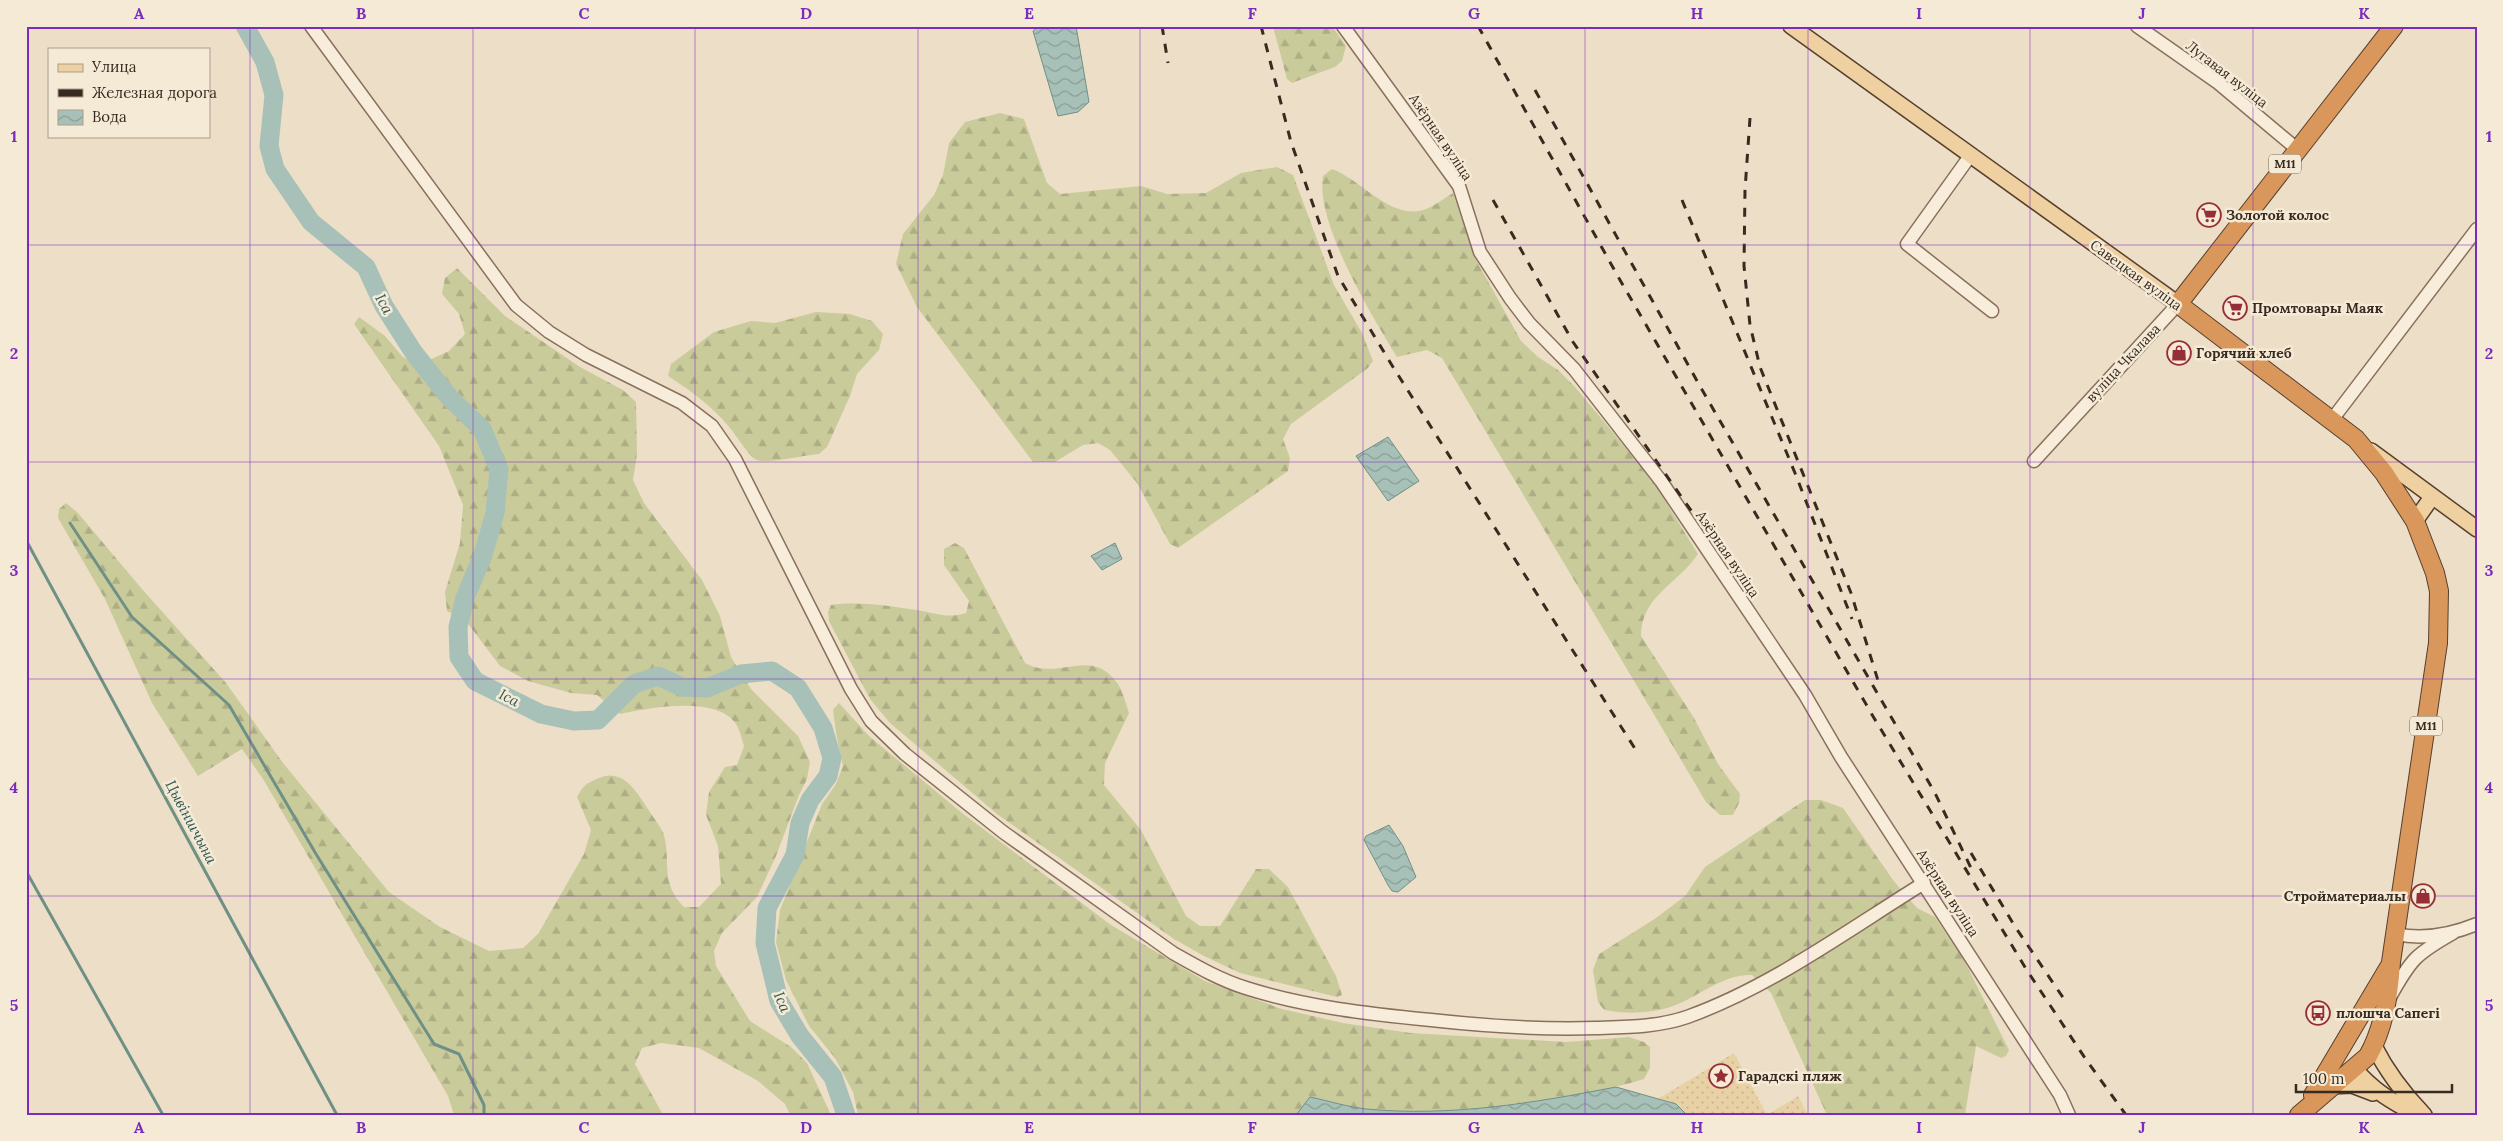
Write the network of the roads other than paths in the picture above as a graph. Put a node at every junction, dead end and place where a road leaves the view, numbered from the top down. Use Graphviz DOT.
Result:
graph roads {
  1 [pos="311,26"];
  2 [pos="1343,26"];
  3 [pos="1791,26"];
  4 [pos="2137,26"];
  5 [pos="2394,26"];
  6 [pos="2297,149"];
  7 [pos="1970,156"];
  8 [pos="2477,229"];
  9 [pos="2178,304"];
  10 [pos="1992,312"];
  11 [pos="2331,421"];
  12 [pos="2356,439"];
  13 [pos="2034,461"];
  14 [pos="2432,498"];
  15 [pos="2415,521"];
  16 [pos="2476,526"];
  17 [pos="1924,883"];
  18 [pos="2477,924"];
  19 [pos="2453,933"];
  20 [pos="2396,934"];
  21 [pos="2391,962"];
  22 [pos="2388,1000"];
  23 [pos="2346,1035"];
  24 [pos="2374,1046"];
  25 [pos="2338,1052"];
  26 [pos="2355,1069"];
  27 [pos="2330,1086"];
  28 [pos="2388,1100"];
  29 [pos="2303,1110"];
  30 [pos="2069,1115"];
  31 [pos="2417,1115"];
  32 [pos="2424,1115"];
  1 -- 17 [label="street"];
  2 -- 17 [label="street, Азёрная вуліца"];
  3 -- 7 [label="main road, Савецкая вуліца"];
  4 -- 6 [label="street, Лугавая вуліца"];
  5 -- 6 [label="highway, вуліца Чкалава / М11"];
  6 -- 9 [label="highway, вуліца Чкалава / М11"];
  7 -- 9 [label="main road, Савецкая вуліца"];
  7 -- 10 [label="street"];
  8 -- 11 [label="street"];
  9 -- 11 [label="highway, Савецкая вуліца / М11"];
  9 -- 13 [label="street, вуліца Чкалава"];
  11 -- 12 [label="highway, Савецкая вуліца / М11"];
  12 -- 14 [label="main road, Савецкая вуліца"];
  12 -- 15 [label="highway, М11"];
  14 -- 15 [label="main road"];
  14 -- 16 [label="main road, Савецкая вуліца"];
  15 -- 20 [label="highway, М11"];
  17 -- 30 [label="street, Азёрная вуліца"];
  18 -- 19 [label="street"];
  19 -- 20 [label="street"];
  19 -- 22 [label="street"];
  20 -- 21 [label="highway, М11"];
  21 -- 22 [label="highway, М11"];
  21 -- 23 [label="highway, М11"];
  22 -- 24 [label="highway, М11"];
  23 -- 24 [label="highway"];
  23 -- 25 [label="highway, М11"];
  24 -- 26 [label="highway, М11"];
  24 -- 32 [label="main road"];
  25 -- 26 [label="highway"];
  25 -- 29 [label="highway, М11"];
  26 -- 27 [label="highway, М11"];
  26 -- 28 [label="main road"];
  27 -- 28 [label="main road"];
  27 -- 29 [label="highway, М11"];
  28 -- 31 [label="main road"];
}
